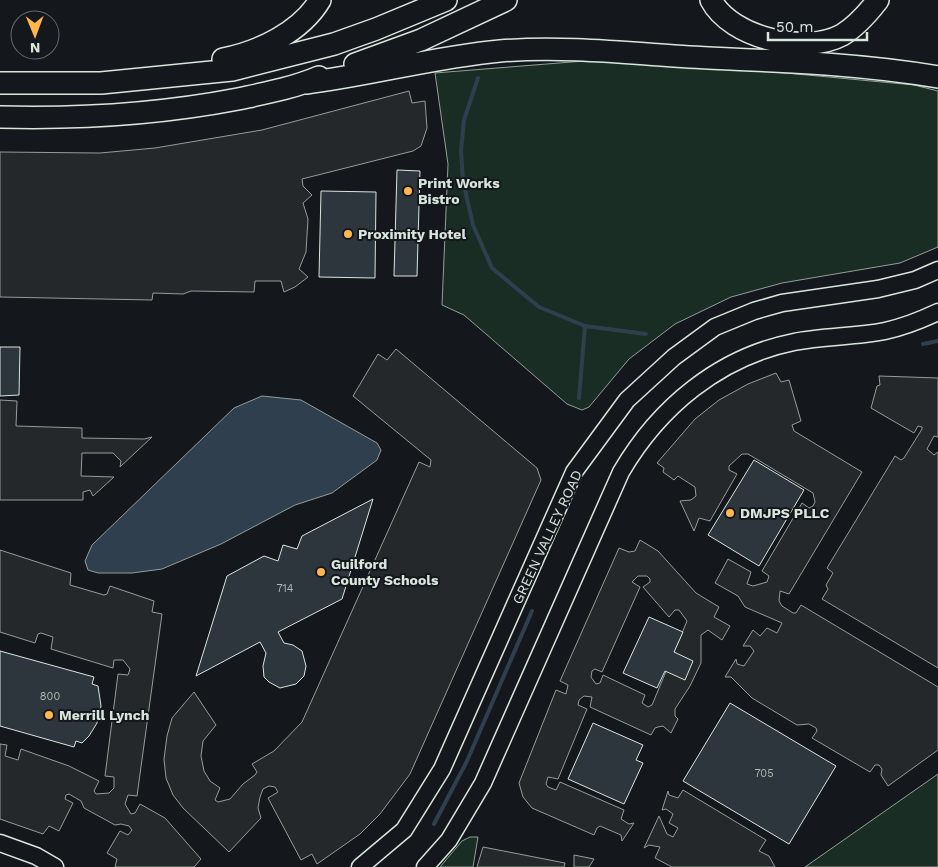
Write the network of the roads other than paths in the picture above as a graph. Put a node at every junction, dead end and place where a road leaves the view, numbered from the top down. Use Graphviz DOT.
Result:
graph roads {
  1 [pos="320,0"];
  2 [pos="446,0"];
  3 [pos="506,0"];
  4 [pos="711,0"];
  5 [pos="878,0"];
  6 [pos="933,76"];
  7 [pos="161,78"];
  8 [pos="306,83"];
  9 [pos="0,84"];
  10 [pos="0,118"];
  11 [pos="938,270"];
  12 [pos="938,312"];
  13 [pos="0,844"];
  14 [pos="55,867"];
  15 [pos="360,867"];
  16 [pos="425,867"];
  1 -- 7 [label="highway"];
  2 -- 7 [label="highway"];
  3 -- 8 [label="highway"];
  4 -- 5 [label="highway"];
  6 -- 8 [label="highway"];
  7 -- 9 [label="highway"];
  8 -- 10 [label="highway"];
  11 -- 15 [label="main road, GREEN VALLEY ROAD"];
  12 -- 16 [label="main road"];
  13 -- 14 [label="main road"];
}
